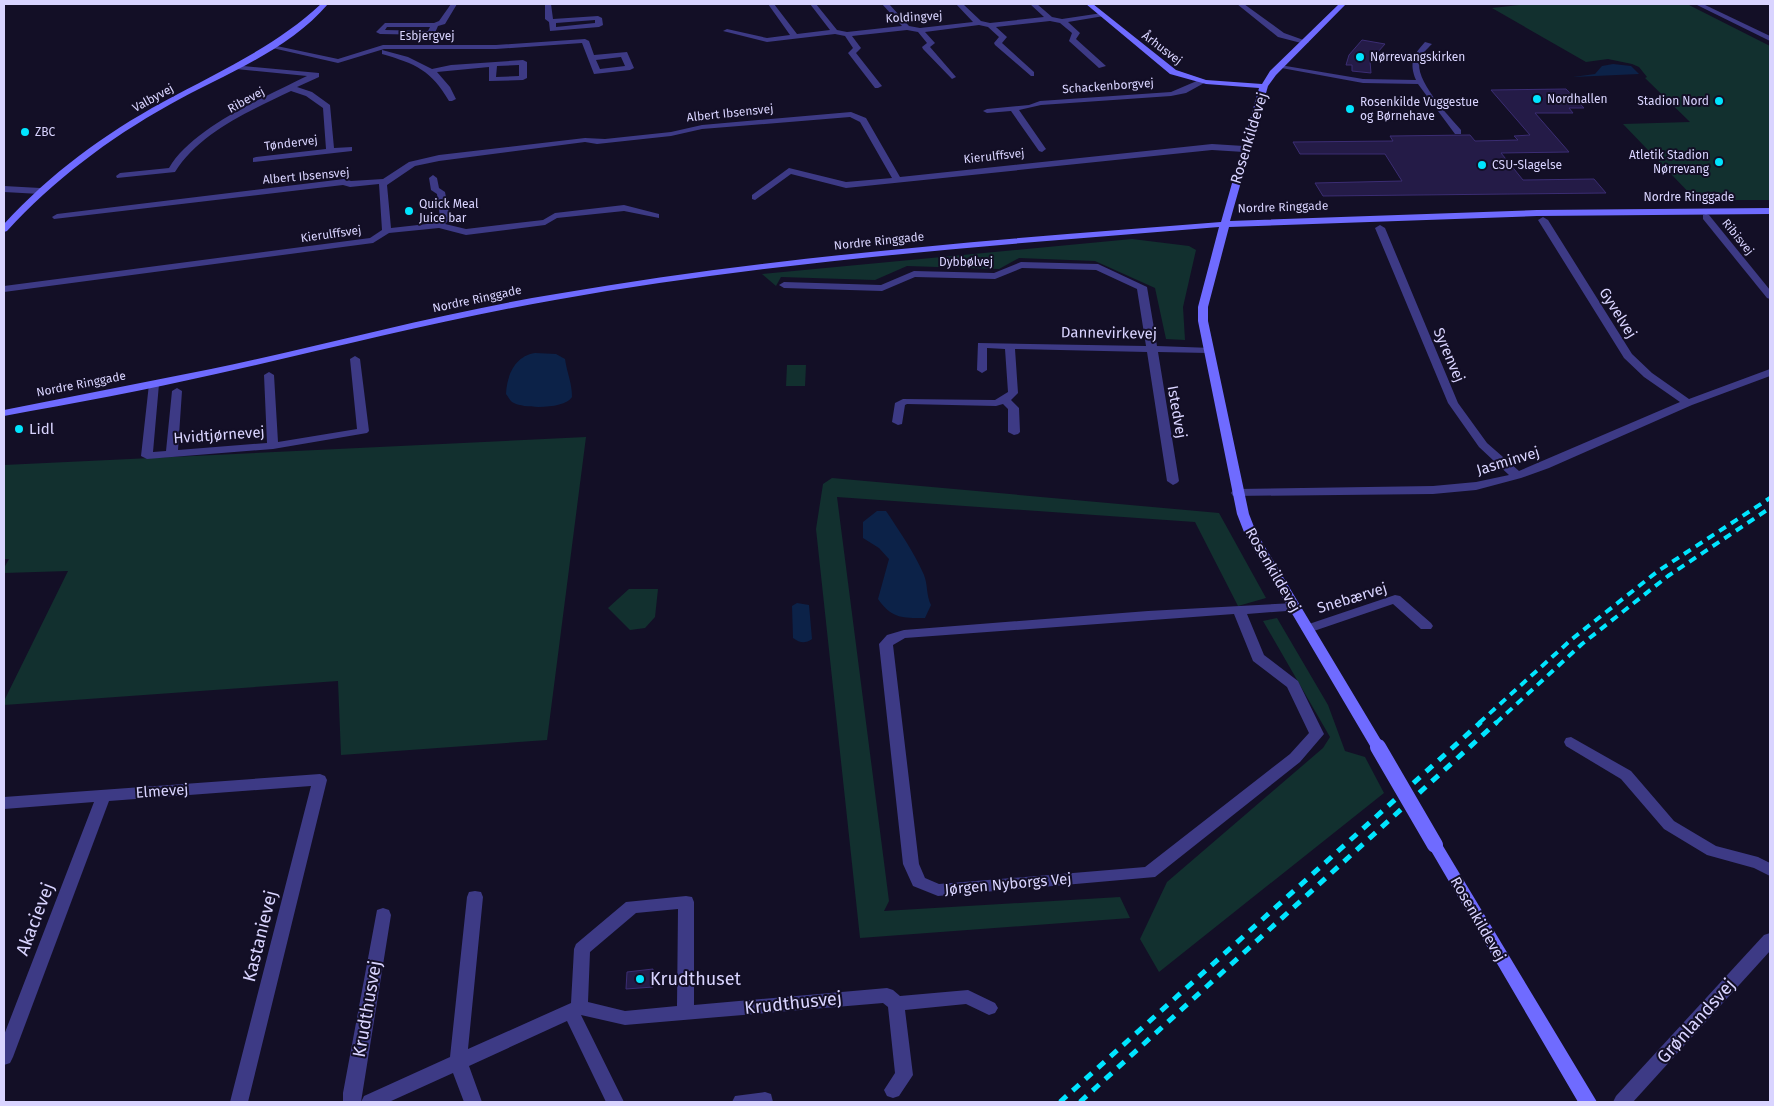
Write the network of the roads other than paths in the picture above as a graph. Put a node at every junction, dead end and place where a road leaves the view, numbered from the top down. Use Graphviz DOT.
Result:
graph roads {
  1 [pos="325,4"];
  2 [pos="454,4"];
  3 [pos="548,4"];
  4 [pos="771,4"];
  5 [pos="813,4"];
  6 [pos="885,4"];
  7 [pos="959,4"];
  8 [pos="1033,4"];
  9 [pos="1089,4"];
  10 [pos="1240,4"];
  11 [pos="1343,4"];
  12 [pos="1698,4"];
  13 [pos="1102,15"];
  14 [pos="1050,19"];
  15 [pos="1062,21"];
  16 [pos="979,23"];
  17 [pos="435,25"];
  18 [pos="553,25"];
  19 [pos="990,25"];
  20 [pos="907,28"];
  21 [pos="920,30"];
  22 [pos="727,31"];
  23 [pos="835,32"];
  24 [pos="430,33"];
  25 [pos="847,34"];
  26 [pos="795,37"];
  27 [pos="1770,39"];
  28 [pos="1305,42"];
  29 [pos="550,44"];
  30 [pos="1428,44"];
  31 [pos="272,47"];
  32 [pos="425,47"];
  33 [pos="473,47"];
  34 [pos="386,52"];
  35 [pos="591,58"];
  36 [pos="493,64"];
  37 [pos="467,66"];
  38 [pos="1102,66"];
  39 [pos="236,67"];
  40 [pos="1280,67"];
  41 [pos="432,71"];
  42 [pos="1031,74"];
  43 [pos="952,77"];
  44 [pos="1202,82"];
  45 [pos="1420,82"];
  46 [pos="878,86"];
  47 [pos="1264,86"];
  48 [pos="291,88"];
  49 [pos="452,99"];
  50 [pos="1014,109"];
  51 [pos="987,111"];
  52 [pos="1458,132"];
  53 [pos="349,149"];
  54 [pos="1042,149"];
  55 [pos="1244,149"];
  56 [pos="330,151"];
  57 [pos="256,160"];
  58 [pos="120,176"];
  59 [pos="432,178"];
  60 [pos="897,179"];
  61 [pos="386,180"];
  62 [pos="4,190"];
  63 [pos="40,191"];
  64 [pos="755,197"];
  65 [pos="1770,211"];
  66 [pos="656,216"];
  67 [pos="57,217"];
  68 [pos="1706,217"];
  69 [pos="1543,220"];
  70 [pos="1225,224"];
  71 [pos="439,225"];
  72 [pos="1380,228"];
  73 [pos="4,229"];
  74 [pos="388,232"];
  75 [pos="784,285"];
  76 [pos="4,289"];
  77 [pos="1770,296"];
  78 [pos="1010,346"];
  79 [pos="1151,349"];
  80 [pos="1208,350"];
  81 [pos="355,359"];
  82 [pos="982,370"];
  83 [pos="1770,372"];
  84 [pos="269,375"];
  85 [pos="154,384"];
  86 [pos="177,391"];
  87 [pos="1005,400"];
  88 [pos="1688,403"];
  89 [pos="4,413"];
  90 [pos="898,422"];
  91 [pos="1014,432"];
  92 [pos="273,446"];
  93 [pos="172,453"];
  94 [pos="1517,476"];
  95 [pos="1173,481"];
  96 [pos="1237,493"];
  97 [pos="1295,607"];
  98 [pos="1239,610"];
  99 [pos="1426,626"];
  100 [pos="1308,629"];
  101 [pos="1571,742"];
  102 [pos="320,780"];
  103 [pos="104,796"];
  104 [pos="4,803"];
  105 [pos="1770,870"];
  106 [pos="475,897"];
  107 [pos="383,915"];
  108 [pos="1770,940"];
  109 [pos="896,1004"];
  110 [pos="989,1008"];
  111 [pos="574,1009"];
  112 [pos="685,1014"];
  113 [pos="4,1057"];
  114 [pos="458,1061"];
  115 [pos="893,1090"];
  116 [pos="765,1100"];
  117 [pos="239,1102"];
  118 [pos="352,1102"];
  119 [pos="370,1102"];
  120 [pos="473,1102"];
  121 [pos="615,1102"];
  122 [pos="742,1102"];
  123 [pos="1588,1102"];
  124 [pos="1622,1102"];
  1 -- 31 [label="street, Valbyvej"];
  2 -- 17 [label="street"];
  3 -- 18 [label="street"];
  4 -- 26 [label="street"];
  5 -- 23 [label="street"];
  6 -- 20 [label="street"];
  7 -- 16 [label="street"];
  8 -- 14 [label="street"];
  9 -- 13 [label="street, Århusvej"];
  10 -- 28 [label="street"];
  11 -- 28 [label="street, Rosenkildevej"];
  12 -- 27 [label="street"];
  13 -- 15 [label="street, Koldingvej"];
  13 -- 44 [label="street, Århusvej"];
  14 -- 15 [label="street, Koldingvej"];
  14 -- 19 [label="street, Koldingvej"];
  15 -- 38 [label="street"];
  16 -- 19 [label="street, Koldingvej"];
  16 -- 21 [label="street, Koldingvej"];
  17 -- 24 [label="street"];
  17 -- 24 [label="street"];
  18 -- 18 [label="street"];
  18 -- 29 [label="street"];
  19 -- 42 [label="street"];
  20 -- 21 [label="street, Koldingvej"];
  20 -- 25 [label="street, Koldingvej"];
  21 -- 43 [label="street"];
  22 -- 26 [label="street, Koldingvej"];
  23 -- 25 [label="street, Koldingvej"];
  23 -- 26 [label="street, Koldingvej"];
  24 -- 32 [label="street"];
  25 -- 46 [label="street"];
  28 -- 40 [label="street, Rosenkildevej"];
  29 -- 33 [label="street, Esbjergvej"];
  29 -- 35 [label="street, Esbjergvej"];
  30 -- 45 [label="street"];
  31 -- 32 [label="street, Esbjergvej"];
  31 -- 39 [label="street, Valbyvej"];
  32 -- 33 [label="street, Esbjergvej"];
  33 -- 37 [label="street"];
  34 -- 41 [label="street"];
  35 -- 35 [label="street"];
  36 -- 37 [label="street"];
  37 -- 41 [label="street"];
  39 -- 48 [label="street, Ribevej"];
  39 -- 63 [label="street, Valbyvej"];
  40 -- 45 [label="street"];
  40 -- 47 [label="street, Rosenkildevej"];
  41 -- 49 [label="street"];
  44 -- 47 [label="street, Århusvej"];
  44 -- 50 [label="street, Schackenborgvej"];
  45 -- 52 [label="street"];
  47 -- 55 [label="street, Rosenkildevej"];
  48 -- 56 [label="street, Tøndervej"];
  48 -- 58 [label="street, Ribevej"];
  50 -- 51 [label="street, Schackenborgvej"];
  50 -- 54 [label="street"];
  53 -- 56 [label="street, Tøndervej"];
  55 -- 60 [label="street, Kierulffsvej"];
  55 -- 70 [label="street, Rosenkildevej"];
  56 -- 57 [label="street, Tøndervej"];
  59 -- 71 [label="street"];
  60 -- 61 [label="street, Albert Ibsensvej"];
  60 -- 64 [label="street, Kierulffsvej"];
  61 -- 67 [label="street, Albert Ibsensvej"];
  61 -- 74 [label="street"];
  62 -- 63 [label="street"];
  63 -- 73 [label="street, Valbyvej"];
  65 -- 70 [label="street, Nordre Ringgade"];
  66 -- 71 [label="street, Kierulffsvej"];
  68 -- 77 [label="street, Ribisvej"];
  69 -- 88 [label="street, Gyvelvej"];
  70 -- 80 [label="street, Rosenkildevej"];
  70 -- 85 [label="street, Nordre Ringgade"];
  71 -- 74 [label="street, Kierulffsvej"];
  72 -- 94 [label="street, Syrenvej"];
  74 -- 76 [label="street, Kierulffsvej"];
  75 -- 79 [label="street, Dybbølvej"];
  78 -- 79 [label="street, Dannevirkevej"];
  78 -- 82 [label="street, Dannevirkevej"];
  78 -- 87 [label="street"];
  79 -- 80 [label="street, Dannevirkevej"];
  79 -- 95 [label="street, Istedvej"];
  80 -- 96 [label="street, Rosenkildevej"];
  81 -- 92 [label="street, Hvidtjørnevej"];
  83 -- 88 [label="street, Jasminvej"];
  84 -- 92 [label="street"];
  85 -- 89 [label="street, Nordre Ringgade"];
  85 -- 93 [label="street, Hvidtjørnevej"];
  86 -- 93 [label="street"];
  87 -- 90 [label="street"];
  87 -- 91 [label="street"];
  88 -- 94 [label="street, Jasminvej"];
  92 -- 93 [label="street, Hvidtjørnevej"];
  94 -- 96 [label="street, Jasminvej"];
  96 -- 97 [label="street, Rosenkildevej"];
  97 -- 98 [label="street, Jørgen Nyborgs Vej"];
  97 -- 100 [label="street, Rosenkildevej"];
  98 -- 98 [label="street, Jørgen Nyborgs Vej"];
  99 -- 100 [label="street, Snebærvej"];
  100 -- 123 [label="street, Rosenkildevej, bridge"];
  101 -- 105 [label="street"];
  102 -- 103 [label="street, Elmevej"];
  102 -- 117 [label="street, Kastanievej"];
  103 -- 104 [label="street, Elmevej"];
  103 -- 113 [label="street, Akacievej"];
  106 -- 114 [label="street"];
  107 -- 118 [label="street, Krudthusvej"];
  108 -- 124 [label="street, Grønlandsvej"];
  109 -- 110 [label="street, Krudthusvej"];
  109 -- 112 [label="street, Krudthusvej"];
  109 -- 115 [label="street"];
  111 -- 112 [label="street, Krudthusvej"];
  111 -- 112 [label="street"];
  111 -- 114 [label="street"];
  111 -- 121 [label="street"];
  114 -- 119 [label="street"];
  114 -- 120 [label="street"];
  116 -- 122 [label="street"];
}
